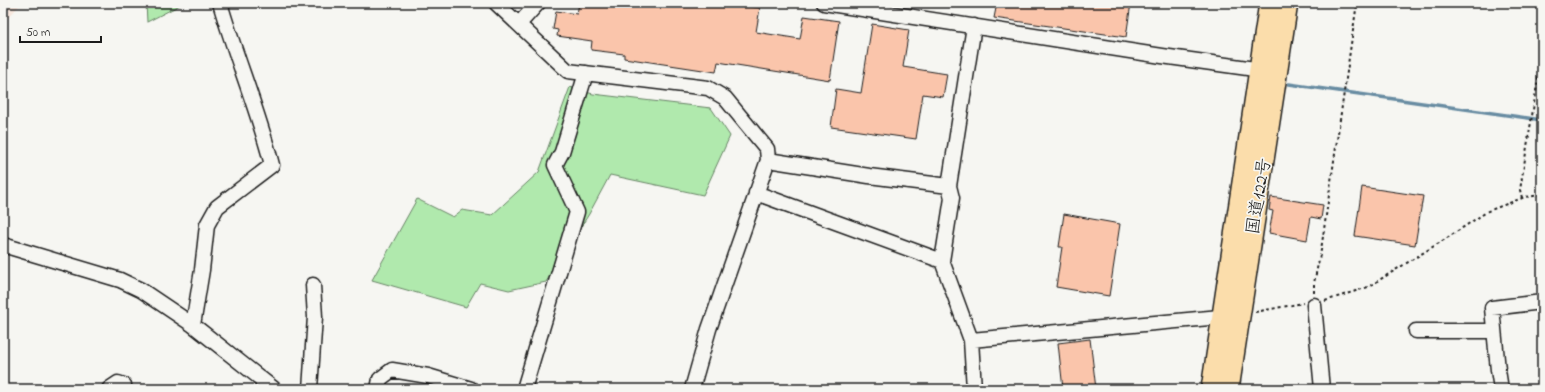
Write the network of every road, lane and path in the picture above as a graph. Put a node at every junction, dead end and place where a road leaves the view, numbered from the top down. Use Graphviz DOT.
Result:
graph roads {
  1 [pos="220,3"];
  2 [pos="496,3"];
  3 [pos="538,3"];
  4 [pos="824,3"];
  5 [pos="1270,3"];
  6 [pos="1287,3"];
  7 [pos="1357,3"];
  8 [pos="519,24"];
  9 [pos="974,26"];
  10 [pos="1542,54"];
  11 [pos="1268,70"];
  12 [pos="586,73"];
  13 [pos="768,160"];
  14 [pos="949,186"];
  15 [pos="756,193"];
  16 [pos="1542,195"];
  17 [pos="1522,198"];
  18 [pos="3,245"];
  19 [pos="942,261"];
  20 [pos="314,285"];
  21 [pos="1542,302"];
  22 [pos="1314,305"];
  23 [pos="1231,316"];
  24 [pos="193,325"];
  25 [pos="1416,331"];
  26 [pos="1494,331"];
  27 [pos="971,340"];
  28 [pos="124,385"];
  29 [pos="265,386"];
  30 [pos="109,389"];
  31 [pos="310,389"];
  32 [pos="378,389"];
  33 [pos="471,389"];
  34 [pos="524,389"];
  35 [pos="692,389"];
  36 [pos="974,389"];
  37 [pos="1212,389"];
  38 [pos="1228,389"];
  39 [pos="1322,389"];
  40 [pos="1501,389"];
  1 -- 24 [label="street"];
  2 -- 8 [label="street"];
  3 -- 8 [label="street"];
  4 -- 9 [label="street"];
  5 -- 11 [label="highway, 国道122号"];
  6 -- 11 [label="highway, 国道122号"];
  7 -- 22 [label="path"];
  8 -- 12 [label="street"];
  9 -- 11 [label="street"];
  9 -- 14 [label="street"];
  10 -- 17 [label="path"];
  11 -- 23 [label="highway, 国道122号"];
  12 -- 13 [label="street"];
  12 -- 34 [label="street"];
  13 -- 14 [label="street"];
  13 -- 15 [label="street"];
  14 -- 19 [label="street"];
  15 -- 19 [label="street"];
  15 -- 35 [label="street"];
  16 -- 17 [label="path"];
  17 -- 22 [label="path"];
  18 -- 24 [label="street"];
  19 -- 27 [label="street"];
  20 -- 31 [label="street"];
  21 -- 26 [label="street"];
  22 -- 23 [label="path"];
  22 -- 39 [label="street"];
  23 -- 27 [label="street"];
  23 -- 37 [label="highway, 国道122号"];
  23 -- 38 [label="highway, 国道122号"];
  24 -- 29 [label="street"];
  25 -- 26 [label="street"];
  26 -- 40 [label="street"];
  27 -- 36 [label="street"];
  28 -- 30 [label="street"];
  32 -- 33 [label="street"];
}
